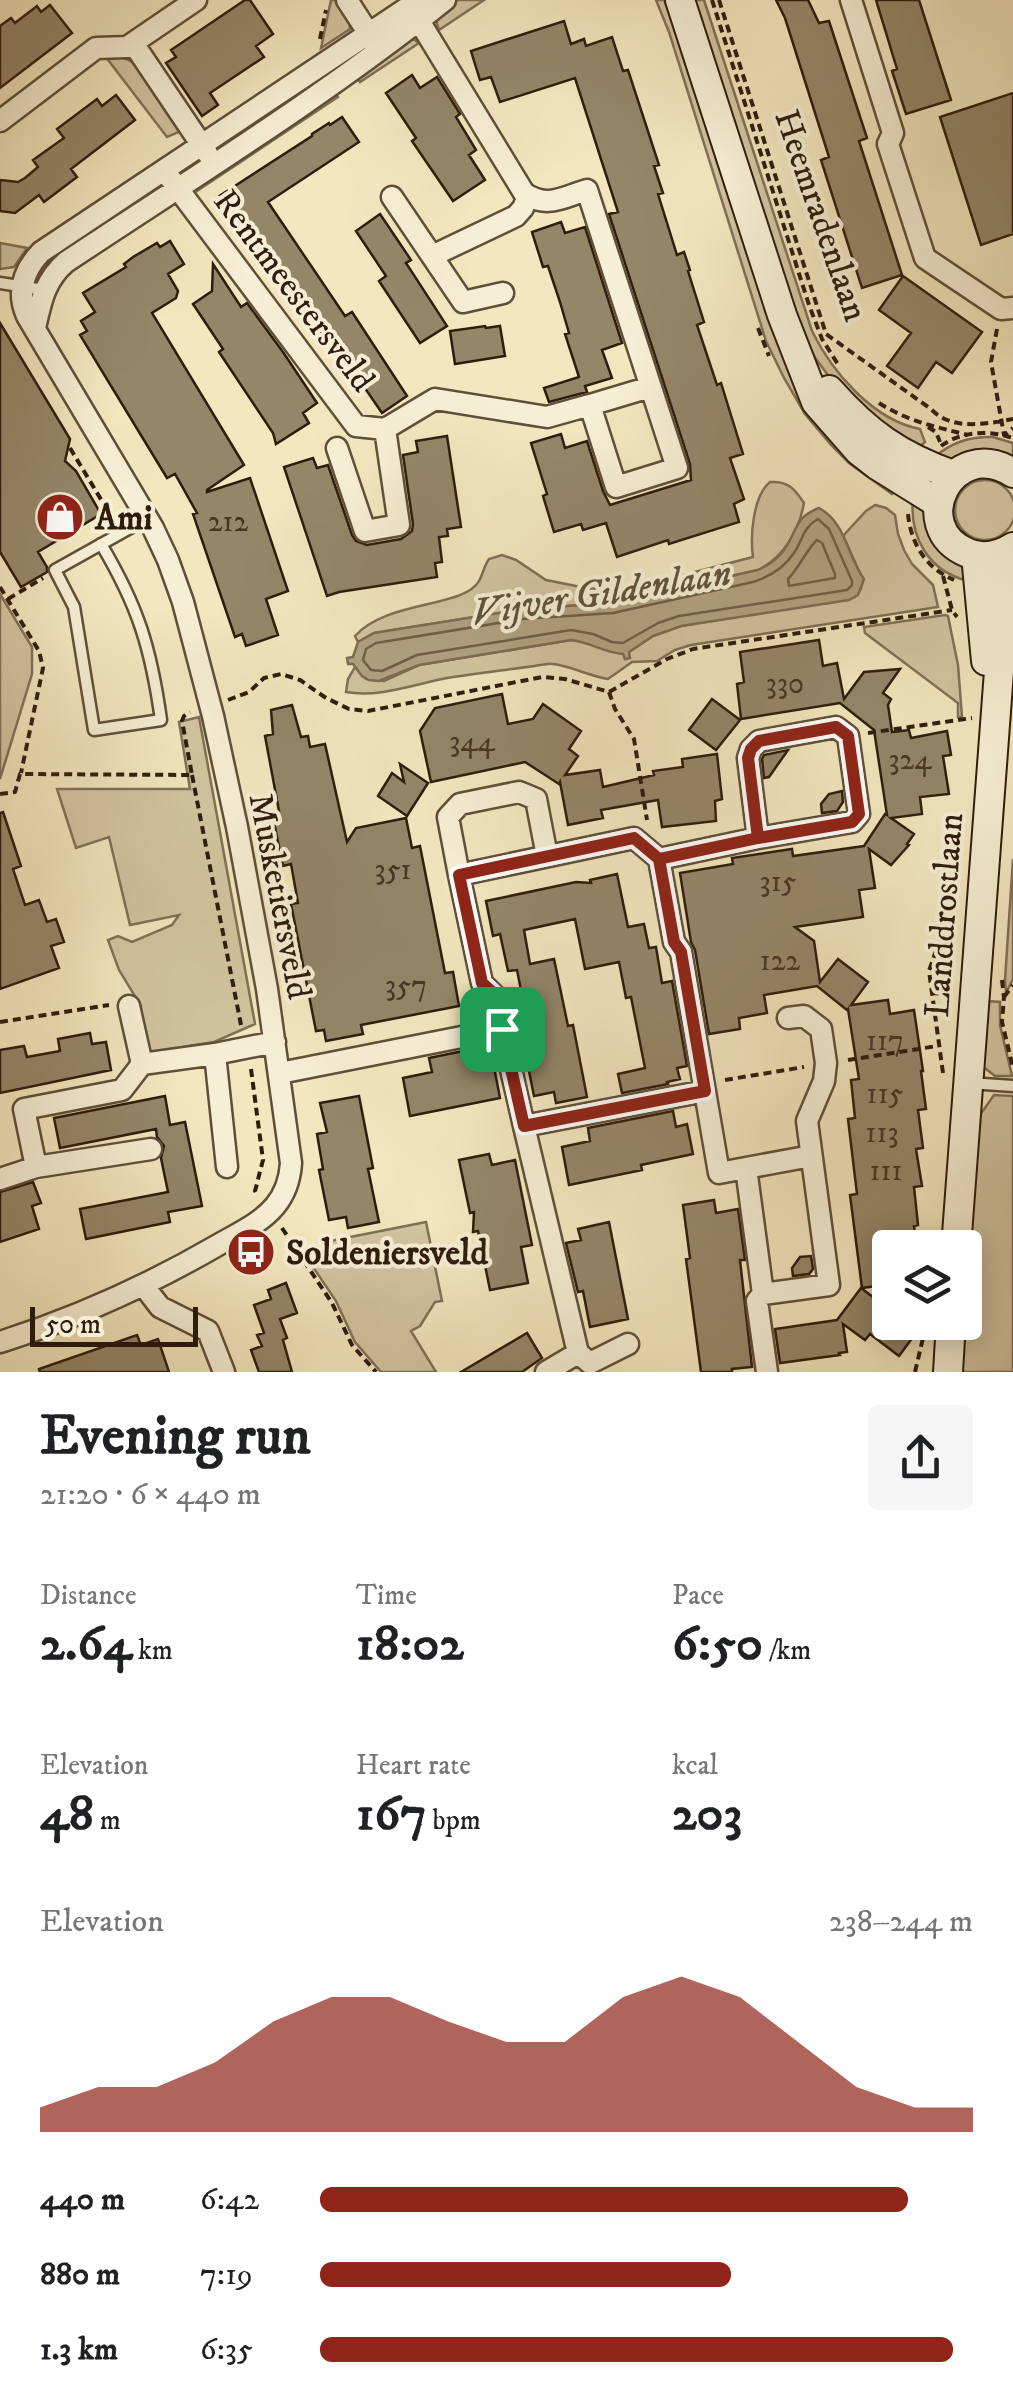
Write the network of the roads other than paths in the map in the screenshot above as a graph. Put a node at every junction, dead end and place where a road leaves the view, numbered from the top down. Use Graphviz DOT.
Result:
graph roads {
  1 [pos="196,0"];
  2 [pos="347,0"];
  3 [pos="445,0"];
  4 [pos="680,0"];
  5 [pos="852,0"];
  6 [pos="416,9"];
  7 [pos="375,42"];
  8 [pos="132,43"];
  9 [pos="0,121"];
  10 [pos="202,145"];
  11 [pos="214,163"];
  12 [pos="164,170"];
  13 [pos="177,188"];
  14 [pos="528,196"];
  15 [pos="392,197"];
  16 [pos="432,256"];
  17 [pos="0,283"];
  18 [pos="22,286"];
  19 [pos="44,290"];
  20 [pos="503,293"];
  21 [pos="1007,308"];
  22 [pos="35,328"];
  23 [pos="798,355"];
  24 [pos="650,388"];
  25 [pos="590,406"];
  26 [pos="385,429"];
  27 [pos="337,448"];
  28 [pos="1013,473"];
  29 [pos="953,475"];
  30 [pos="938,504"];
  31 [pos="148,518"];
  32 [pos="100,544"];
  33 [pos="1010,549"];
  34 [pos="976,556"];
  35 [pos="993,752"];
  36 [pos="758,838"];
  37 [pos="547,856"];
  38 [pos="659,859"];
  39 [pos="459,875"];
  40 [pos="129,1006"];
  41 [pos="788,1018"];
  42 [pos="502,1029"];
  43 [pos="275,1042"];
  44 [pos="215,1054"];
  45 [pos="142,1064"];
  46 [pos="280,1073"];
  47 [pos="956,1082"];
  48 [pos="1013,1086"];
  49 [pos="705,1091"];
  50 [pos="524,1126"];
  51 [pos="151,1149"];
  52 [pos="812,1156"];
  53 [pos="36,1167"];
  54 [pos="227,1167"];
  55 [pos="746,1168"];
  56 [pos="0,1180"];
  57 [pos="956,1230"];
  58 [pos="143,1285"];
  59 [pos="764,1294"];
  60 [pos="950,1340"];
  61 [pos="0,1342"];
  62 [pos="628,1344"];
  63 [pos="578,1353"];
  64 [pos="224,1372"];
  65 [pos="546,1372"];
  66 [pos="767,1372"];
  67 [pos="948,1372"];
  1 -- 8 [label="street"];
  2 -- 7 [label="street"];
  3 -- 6 [label="street"];
  4 -- 23 [label="street, Heemradenlaan"];
  5 -- 21 [label="street"];
  6 -- 7 [label="street"];
  6 -- 14 [label="street"];
  7 -- 10 [label="street"];
  7 -- 11 [label="street"];
  8 -- 9 [label="street"];
  8 -- 10 [label="street"];
  10 -- 11 [label="street"];
  10 -- 12 [label="street"];
  11 -- 13 [label="street"];
  12 -- 13 [label="street, Rentmeestersveld"];
  12 -- 18 [label="street"];
  13 -- 19 [label="street"];
  13 -- 26 [label="street, Rentmeestersveld"];
  14 -- 16 [label="street"];
  14 -- 24 [label="street"];
  15 -- 16 [label="street"];
  16 -- 20 [label="street"];
  17 -- 18 [label="lane"];
  18 -- 19 [label="lane"];
  18 -- 22 [label="street, Musketiersveld"];
  19 -- 22 [label="street"];
  22 -- 31 [label="street, Musketiersveld"];
  23 -- 29 [label="street, Heemradenlaan"];
  23 -- 30 [label="street, Heemradenlaan"];
  24 -- 25 [label="street, Rentmeestersveld"];
  24 -- 25 [label="street"];
  25 -- 26 [label="street, Rentmeestersveld"];
  26 -- 27 [label="street, Rentmeestersveld"];
  28 -- 29 [label="street"];
  29 -- 30 [label="street"];
  30 -- 34 [label="street"];
  31 -- 32 [label="lane"];
  31 -- 43 [label="street, Musketiersveld"];
  32 -- 32 [label="lane"];
  33 -- 34 [label="street"];
  33 -- 35 [label="street, Landdrostlaan"];
  34 -- 35 [label="street, Landdrostlaan"];
  35 -- 47 [label="street, Landdrostlaan"];
  36 -- 36 [label="street"];
  36 -- 38 [label="street"];
  37 -- 38 [label="street"];
  37 -- 39 [label="street"];
  37 -- 39 [label="street"];
  38 -- 49 [label="street"];
  39 -- 42 [label="street"];
  40 -- 45 [label="street"];
  41 -- 52 [label="street"];
  42 -- 46 [label="street"];
  42 -- 50 [label="street"];
  43 -- 44 [label="street"];
  43 -- 46 [label="street, Musketiersveld"];
  44 -- 45 [label="street"];
  44 -- 54 [label="street"];
  45 -- 53 [label="street"];
  46 -- 58 [label="street, Musketiersveld"];
  47 -- 48 [label="lane"];
  47 -- 57 [label="street, Landdrostlaan"];
  49 -- 50 [label="street"];
  49 -- 55 [label="street"];
  50 -- 63 [label="street"];
  51 -- 53 [label="street"];
  52 -- 55 [label="street"];
  52 -- 59 [label="street"];
  53 -- 56 [label="street"];
  55 -- 59 [label="street"];
  58 -- 61 [label="street, Musketiersveld"];
  58 -- 64 [label="street"];
  59 -- 66 [label="street"];
  60 -- 67 [label="street"];
  62 -- 63 [label="street"];
  63 -- 65 [label="street"];
}
